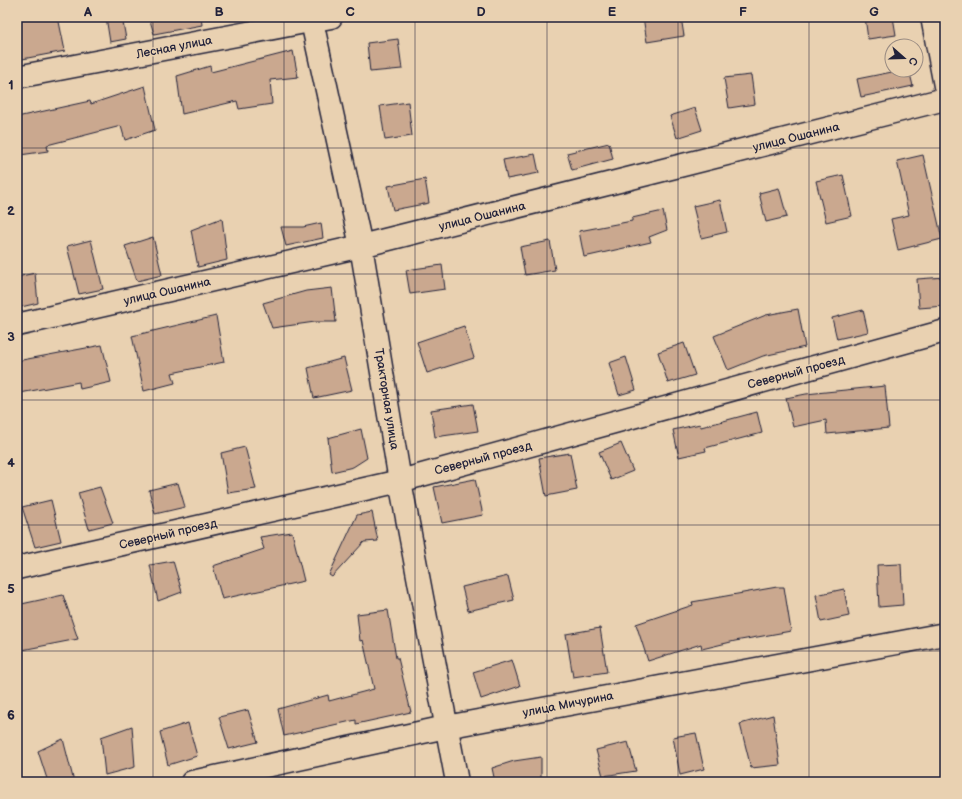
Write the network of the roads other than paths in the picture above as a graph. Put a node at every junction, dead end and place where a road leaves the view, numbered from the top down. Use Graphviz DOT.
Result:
graph roads {
  1 [pos="932,17"];
  2 [pos="318,18"];
  3 [pos="17,76"];
  4 [pos="945,86"];
  5 [pos="945,99"];
  6 [pos="361,246"];
  7 [pos="17,325"];
  8 [pos="945,331"];
  9 [pos="400,481"];
  10 [pos="17,568"];
  11 [pos="945,634"];
  12 [pos="446,727"];
  13 [pos="192,782"];
  14 [pos="457,782"];
  1 -- 4 [label="street"];
  2 -- 3 [label="street, Лесная улица"];
  2 -- 6 [label="street, Тракторная улица"];
  5 -- 6 [label="street, улица Ошанина"];
  6 -- 7 [label="street, улица Ошанина"];
  6 -- 9 [label="street, Тракторная улица"];
  8 -- 9 [label="street, Северный проезд"];
  9 -- 10 [label="street, Северный проезд"];
  9 -- 12 [label="street, Тракторная улица"];
  11 -- 12 [label="street, улица Мичурина"];
  12 -- 13 [label="street, улица Мичурина"];
  12 -- 14 [label="street, Тракторная улица"];
}
